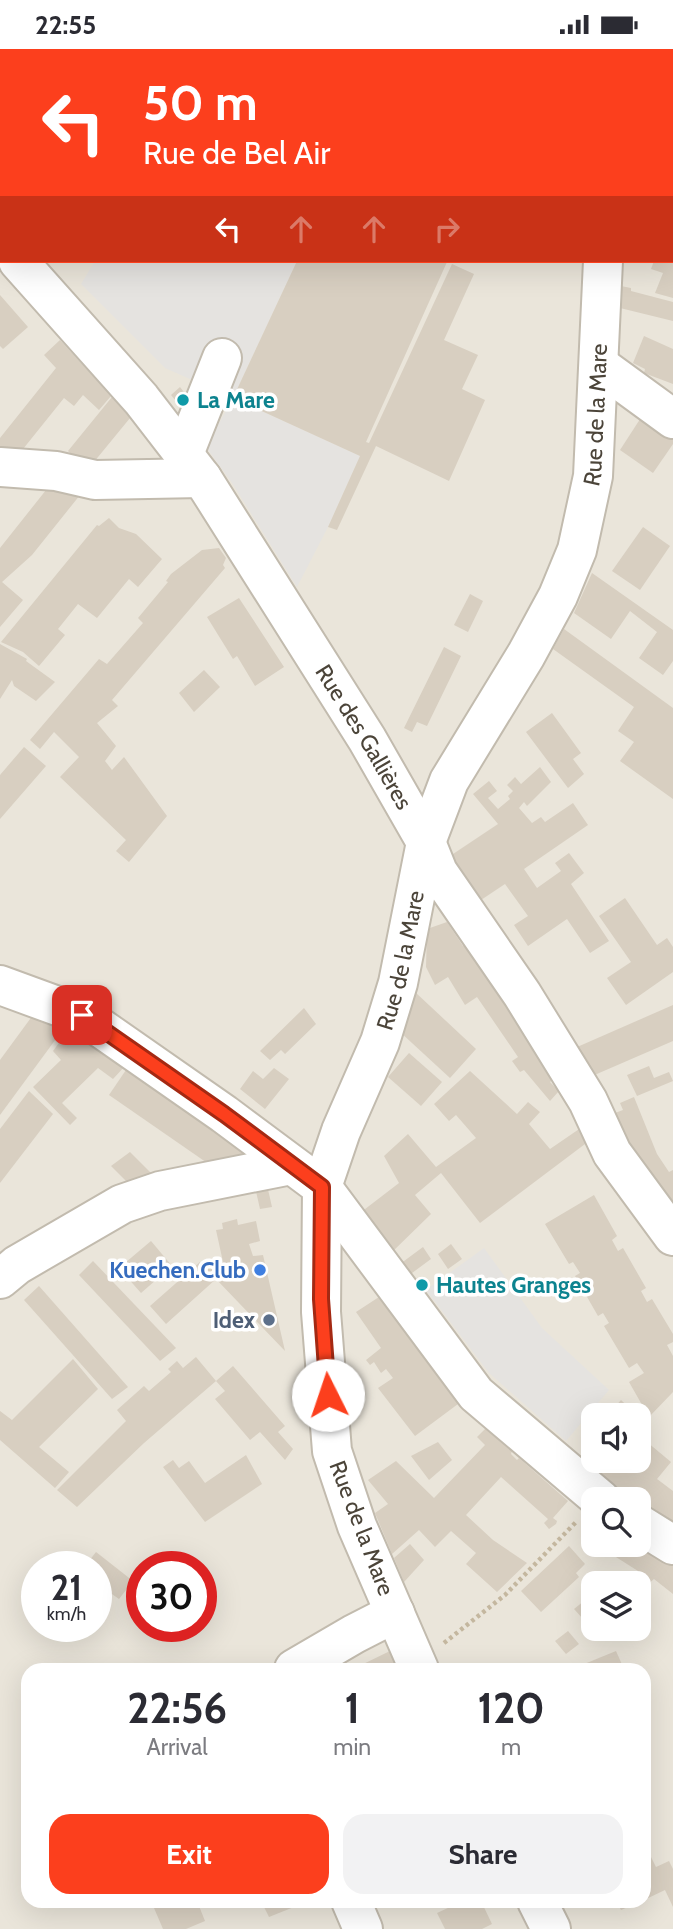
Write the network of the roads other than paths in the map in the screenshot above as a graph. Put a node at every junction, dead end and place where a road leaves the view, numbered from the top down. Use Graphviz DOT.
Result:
graph roads {
  1 [pos="20,263"];
  2 [pos="603,263"];
  3 [pos="222,358"];
  4 [pos="599,365"];
  5 [pos="673,419"];
  6 [pos="193,466"];
  7 [pos="0,467"];
  8 [pos="426,842"];
  9 [pos="0,985"];
  10 [pos="291,1165"];
  11 [pos="322,1187"];
  12 [pos="673,1236"];
  13 [pos="0,1279"];
  14 [pos="581,1502"];
  15 [pos="651,1531"];
  16 [pos="673,1545"];
  17 [pos="395,1613"];
  18 [pos="431,1657"];
  19 [pos="304,1663"];
  20 [pos="354,1908"];
  21 [pos="540,1908"];
  22 [pos="363,1929"];
  23 [pos="551,1929"];
  1 -- 6 [label="street, Rue des Gallières"];
  2 -- 4 [label="street, Rue de la Mare"];
  3 -- 6 [label="street"];
  4 -- 5 [label="street"];
  4 -- 8 [label="street, Rue de la Mare"];
  6 -- 7 [label="street"];
  6 -- 8 [label="street, Rue des Gallières"];
  8 -- 11 [label="street, Rue de la Mare"];
  8 -- 12 [label="street, Rue des Gallières"];
  9 -- 10 [label="street"];
  10 -- 11 [label="street"];
  10 -- 13 [label="street"];
  11 -- 14 [label="street"];
  11 -- 17 [label="street, Rue de la Mare"];
  15 -- 16 [label="street"];
  17 -- 18 [label="street, Rue de la Mare"];
  17 -- 19 [label="street"];
  20 -- 22 [label="street"];
  21 -- 23 [label="street"];
}
